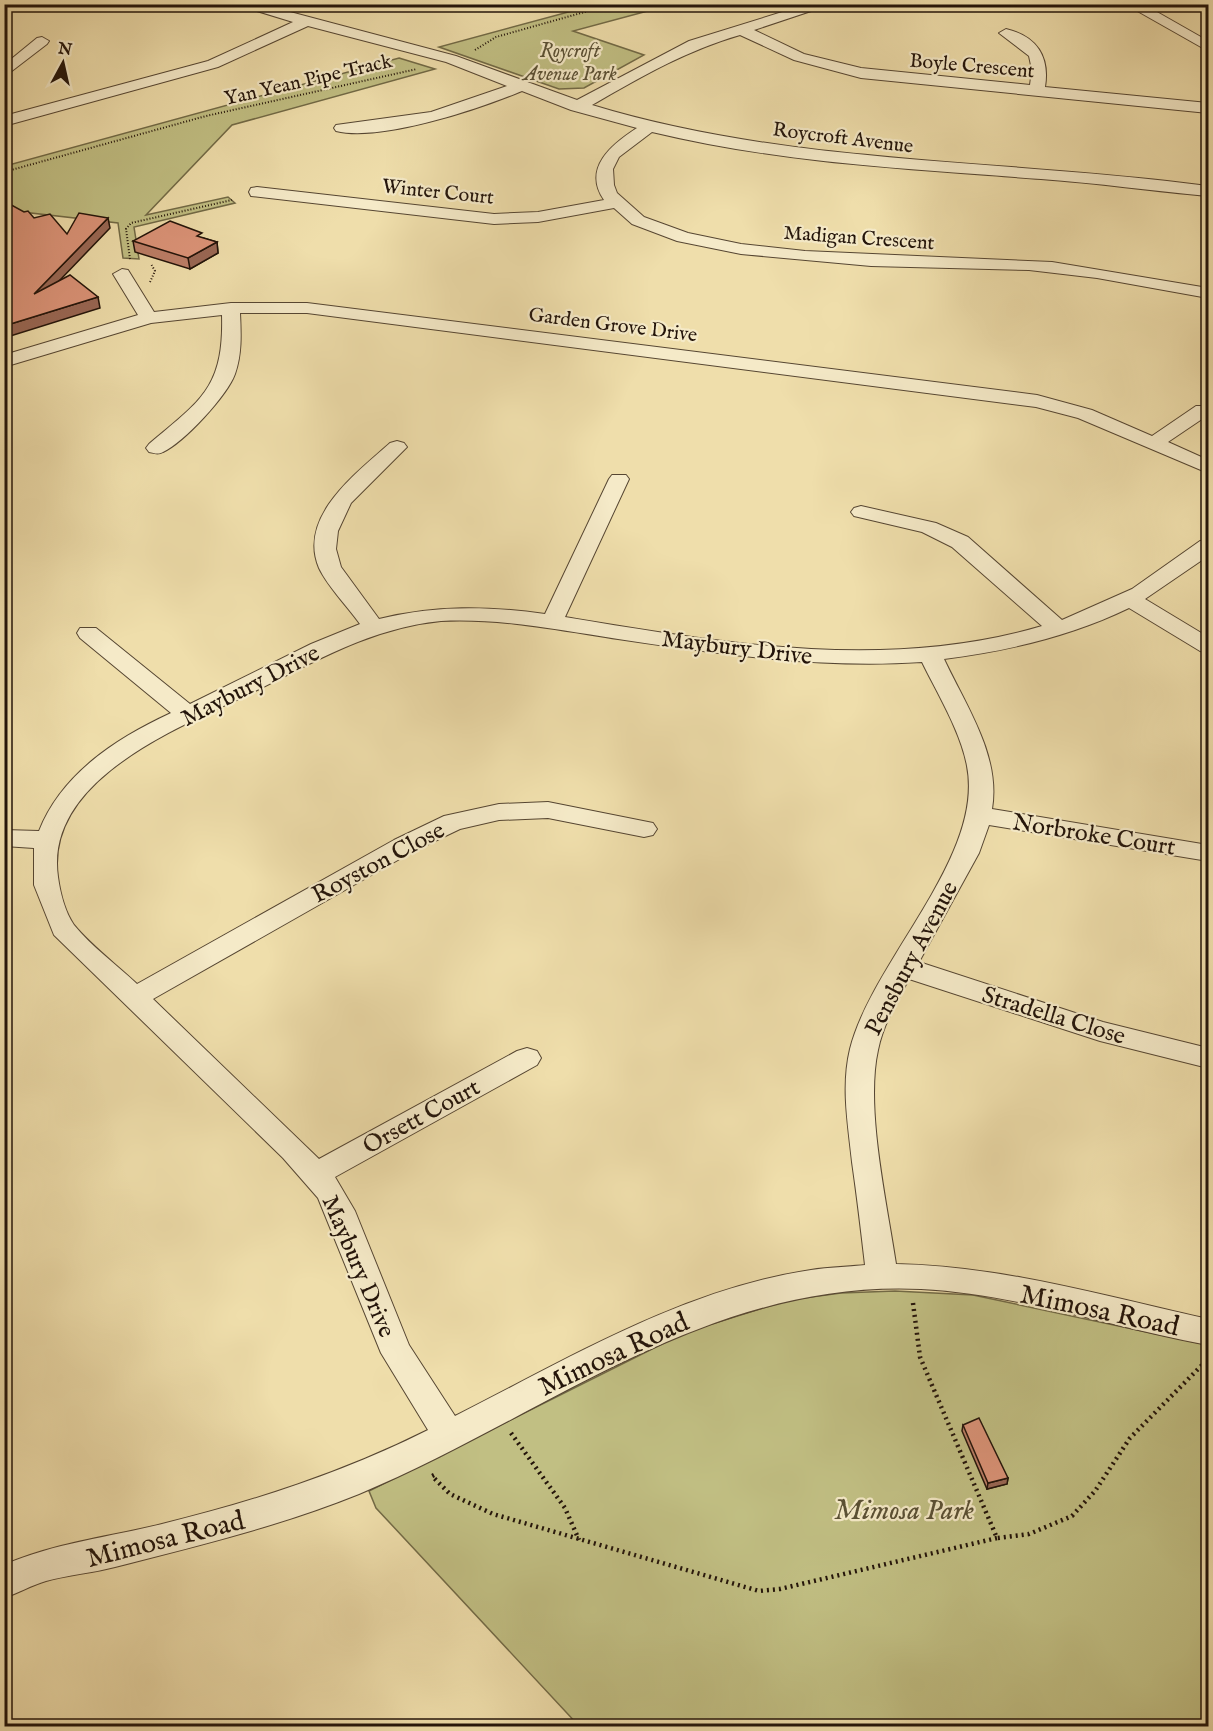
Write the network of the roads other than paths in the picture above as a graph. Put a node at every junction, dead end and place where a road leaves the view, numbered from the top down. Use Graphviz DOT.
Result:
graph roads {
  1 [pos="241,4"];
  2 [pos="825,4"];
  3 [pos="1132,4"];
  4 [pos="307,21"];
  5 [pos="740,29"];
  6 [pos="1006,33"];
  7 [pos="42,41"];
  8 [pos="1209,47"];
  9 [pos="4,73"];
  10 [pos="519,87"];
  11 [pos="1036,92"];
  12 [pos="577,107"];
  13 [pos="1209,108"];
  14 [pos="7,117"];
  15 [pos="649,127"];
  16 [pos="342,128"];
  17 [pos="1209,191"];
  18 [pos="258,192"];
  19 [pos="615,203"];
  20 [pos="126,266"];
  21 [pos="1209,292"];
  22 [pos="231,308"];
  23 [pos="149,318"];
  24 [pos="4,361"];
  25 [pos="1203,410"];
  26 [pos="1154,442"];
  27 [pos="397,447"];
  28 [pos="156,448"];
  29 [pos="1209,467"];
  30 [pos="619,479"];
  31 [pos="861,512"];
  32 [pos="1209,546"];
  33 [pos="1130,598"];
  34 [pos="552,622"];
  35 [pos="374,627"];
  36 [pos="1058,628"];
  37 [pos="88,633"];
  38 [pos="1209,646"];
  39 [pos="930,654"];
  40 [pos="189,716"];
  41 [pos="980,815"];
  42 [pos="644,829"];
  43 [pos="4,838"];
  44 [pos="48,840"];
  45 [pos="1209,853"];
  46 [pos="901,966"];
  47 [pos="134,998"];
  48 [pos="527,1058"];
  49 [pos="1209,1058"];
  50 [pos="316,1174"];
  51 [pos="882,1276"];
  52 [pos="1203,1344"];
  53 [pos="448,1434"];
  54 [pos="4,1566"];
  55 [pos="39,1567"];
  56 [pos="4,1582"];
  1 -- 4 [label="street, Roycroft Avenue"];
  2 -- 5 [label="street"];
  3 -- 8 [label="street"];
  4 -- 10 [label="street, Roycroft Avenue"];
  4 -- 14 [label="street"];
  5 -- 11 [label="street, Boyle Crescent"];
  5 -- 12 [label="street"];
  6 -- 11 [label="street"];
  7 -- 9 [label="street"];
  10 -- 12 [label="street, Roycroft Avenue"];
  10 -- 16 [label="street"];
  11 -- 13 [label="street, Boyle Crescent"];
  12 -- 15 [label="street, Roycroft Avenue"];
  15 -- 17 [label="street, Roycroft Avenue"];
  15 -- 19 [label="street"];
  18 -- 19 [label="street, Winter Court"];
  19 -- 21 [label="street, Madigan Crescent"];
  20 -- 23 [label="street"];
  22 -- 23 [label="street, Garden Grove Drive"];
  22 -- 26 [label="street, Garden Grove Drive"];
  22 -- 28 [label="street"];
  23 -- 24 [label="street, Garden Grove Drive"];
  25 -- 26 [label="street"];
  26 -- 29 [label="street, Garden Grove Drive"];
  27 -- 35 [label="street"];
  30 -- 34 [label="street"];
  31 -- 36 [label="street"];
  32 -- 33 [label="street, Maybury Drive"];
  33 -- 36 [label="street, Maybury Drive"];
  33 -- 38 [label="street"];
  34 -- 35 [label="street, Maybury Drive"];
  34 -- 39 [label="street, Maybury Drive"];
  35 -- 40 [label="street, Maybury Drive"];
  36 -- 39 [label="street, Maybury Drive"];
  37 -- 40 [label="street"];
  39 -- 41 [label="street, Pensbury Avenue"];
  40 -- 44 [label="street, Maybury Drive"];
  41 -- 45 [label="street, Norbroke Court"];
  41 -- 46 [label="street, Pensbury Avenue"];
  42 -- 47 [label="street, Royston Close"];
  43 -- 44 [label="street"];
  44 -- 47 [label="street, Maybury Drive"];
  46 -- 49 [label="street, Stradella Close"];
  46 -- 51 [label="street, Pensbury Avenue"];
  47 -- 50 [label="street, Maybury Drive"];
  48 -- 50 [label="street, Orsett Court"];
  50 -- 53 [label="street, Maybury Drive"];
  51 -- 52 [label="street, Mimosa Road"];
  51 -- 53 [label="street, Mimosa Road"];
  53 -- 55 [label="street, Mimosa Road"];
  54 -- 55 [label="street, Mimosa Road"];
  55 -- 56 [label="street, Mimosa Road"];
}
